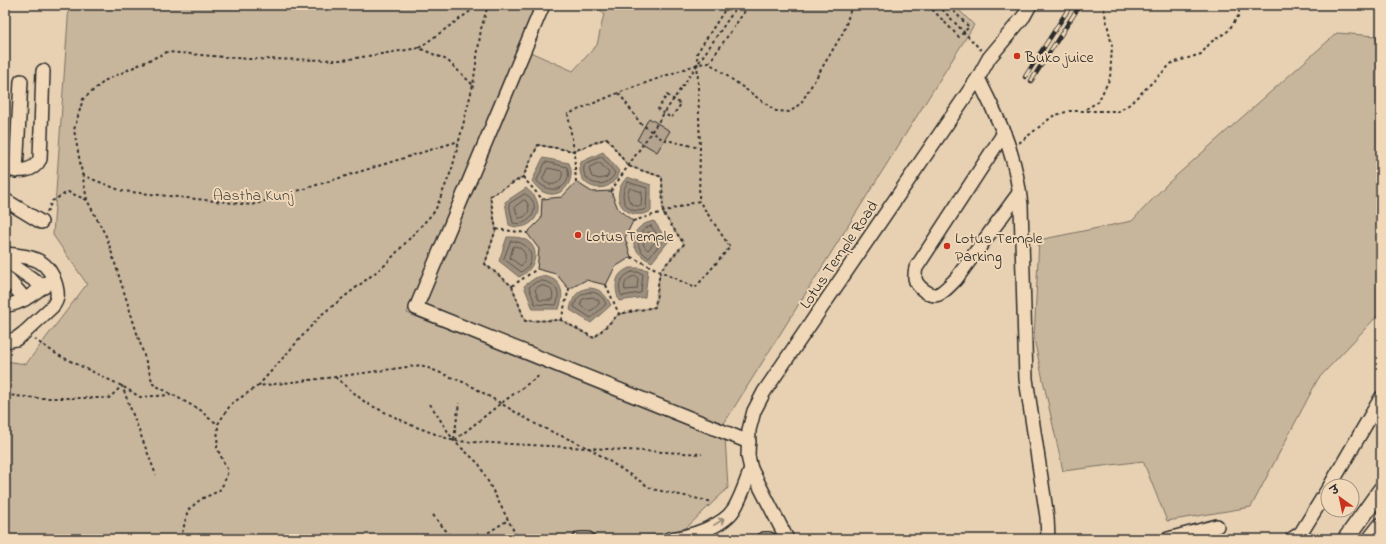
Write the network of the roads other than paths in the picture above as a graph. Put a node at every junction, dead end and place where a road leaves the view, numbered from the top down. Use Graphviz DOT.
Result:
graph roads {
  1 [pos="543,5"];
  2 [pos="1030,5"];
  3 [pos="43,71"];
  4 [pos="978,78"];
  5 [pos="21,81"];
  6 [pos="1004,133"];
  7 [pos="11,170"];
  8 [pos="1019,193"];
  9 [pos="5,200"];
  10 [pos="41,222"];
  11 [pos="5,254"];
  12 [pos="5,261"];
  13 [pos="5,276"];
  14 [pos="53,277"];
  15 [pos="44,287"];
  16 [pos="24,299"];
  17 [pos="5,305"];
  18 [pos="5,341"];
  19 [pos="1378,402"];
  20 [pos="749,442"];
  21 [pos="751,469"];
  22 [pos="1335,478"];
  23 [pos="1381,490"];
  24 [pos="1320,502"];
  25 [pos="1217,526"];
  26 [pos="1381,526"];
  27 [pos="580,539"];
  28 [pos="588,539"];
  29 [pos="669,539"];
  30 [pos="764,539"];
  31 [pos="769,539"];
  32 [pos="787,539"];
  33 [pos="1048,539"];
  34 [pos="1168,539"];
  35 [pos="1292,539"];
  36 [pos="1346,539"];
  37 [pos="1371,539"];
  1 -- 20 [label="street"];
  2 -- 4 [label="street, Lotus Temple Road"];
  3 -- 7 [label="street"];
  4 -- 6 [label="street"];
  4 -- 20 [label="street, Lotus Temple Road"];
  5 -- 7 [label="street"];
  6 -- 8 [label="street"];
  6 -- 8 [label="street"];
  8 -- 33 [label="street"];
  9 -- 10 [label="street"];
  11 -- 14 [label="street"];
  12 -- 15 [label="street"];
  13 -- 16 [label="street"];
  14 -- 15 [label="street"];
  14 -- 18 [label="street"];
  15 -- 16 [label="street"];
  16 -- 17 [label="street"];
  19 -- 22 [label="street"];
  20 -- 21 [label="street, Lotus Temple Road"];
  29 -- 21 [label="street, one-way"];
  21 -- 32 [label="street, Lotus Temple Road"];
  23 -- 36 [label="main road"];
  24 -- 35 [label="street"];
  25 -- 34 [label="street"];
  26 -- 37 [label="main road"];
  27 -- 28 [label="street"];
  30 -- 31 [label="street"];
}
